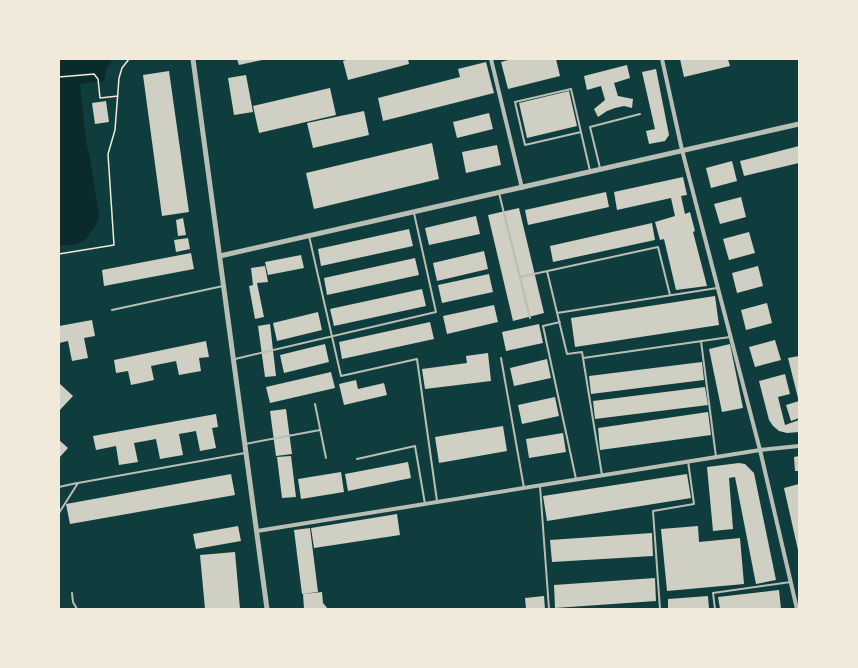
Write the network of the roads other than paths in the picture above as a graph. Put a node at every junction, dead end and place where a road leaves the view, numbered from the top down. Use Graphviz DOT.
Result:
graph roads {
  1 [pos="192,59"];
  2 [pos="491,59"];
  3 [pos="662,59"];
  4 [pos="640,114"];
  5 [pos="799,124"];
  6 [pos="581,132"];
  7 [pos="682,150"];
  8 [pos="600,170"];
  9 [pos="591,172"];
  10 [pos="522,188"];
  11 [pos="499,193"];
  12 [pos="413,212"];
  13 [pos="309,236"];
  14 [pos="220,256"];
  15 [pos="547,271"];
  16 [pos="520,277"];
  17 [pos="224,286"];
  18 [pos="717,288"];
  19 [pos="670,295"];
  20 [pos="112,310"];
  21 [pos="558,313"];
  22 [pos="530,318"];
  23 [pos="560,322"];
  24 [pos="331,336"];
  25 [pos="730,337"];
  26 [pos="701,341"];
  27 [pos="501,358"];
  28 [pos="583,358"];
  29 [pos="234,359"];
  30 [pos="315,404"];
  31 [pos="320,430"];
  32 [pos="245,444"];
  33 [pos="799,446"];
  34 [pos="760,450"];
  35 [pos="247,452"];
  36 [pos="716,457"];
  37 [pos="326,458"];
  38 [pos="357,459"];
  39 [pos="688,462"];
  40 [pos="602,475"];
  41 [pos="576,479"];
  42 [pos="78,483"];
  43 [pos="540,485"];
  44 [pos="59,487"];
  45 [pos="524,488"];
  46 [pos="437,502"];
  47 [pos="425,504"];
  48 [pos="59,513"];
  49 [pos="257,531"];
  50 [pos="791,582"];
  51 [pos="72,593"];
  52 [pos="77,609"];
  53 [pos="267,609"];
  54 [pos="549,609"];
  55 [pos="660,609"];
  56 [pos="715,609"];
  57 [pos="797,609"];
  1 -- 14 [label="street"];
  2 -- 10 [label="street"];
  3 -- 7 [label="street"];
  4 -- 8 [label="lane"];
  5 -- 7 [label="street"];
  6 -- 6 [label="lane"];
  6 -- 9 [label="lane"];
  7 -- 8 [label="street"];
  7 -- 18 [label="street"];
  8 -- 9 [label="street"];
  9 -- 10 [label="street"];
  10 -- 11 [label="street"];
  11 -- 12 [label="street"];
  11 -- 16 [label="lane"];
  12 -- 13 [label="street"];
  12 -- 24 [label="lane"];
  13 -- 14 [label="street"];
  13 -- 24 [label="lane"];
  14 -- 17 [label="street"];
  15 -- 16 [label="lane"];
  15 -- 19 [label="lane"];
  15 -- 21 [label="lane"];
  16 -- 22 [label="lane"];
  17 -- 20 [label="lane"];
  17 -- 29 [label="street"];
  18 -- 19 [label="lane"];
  18 -- 25 [label="street"];
  19 -- 21 [label="lane"];
  21 -- 23 [label="lane"];
  23 -- 28 [label="lane"];
  23 -- 41 [label="lane"];
  24 -- 29 [label="lane"];
  24 -- 46 [label="lane"];
  25 -- 26 [label="lane"];
  25 -- 34 [label="street"];
  26 -- 28 [label="lane"];
  26 -- 36 [label="lane"];
  27 -- 45 [label="lane"];
  28 -- 40 [label="lane"];
  29 -- 32 [label="street"];
  30 -- 31 [label="lane"];
  31 -- 32 [label="lane"];
  31 -- 37 [label="lane"];
  32 -- 35 [label="street"];
  33 -- 34 [label="street"];
  34 -- 36 [label="street"];
  34 -- 50 [label="street"];
  35 -- 42 [label="lane"];
  35 -- 49 [label="street"];
  36 -- 39 [label="street"];
  38 -- 47 [label="lane"];
  39 -- 40 [label="street"];
  39 -- 55 [label="lane"];
  40 -- 41 [label="street"];
  41 -- 43 [label="street"];
  42 -- 44 [label="lane"];
  42 -- 48 [label="lane"];
  43 -- 45 [label="street"];
  43 -- 54 [label="lane"];
  45 -- 46 [label="street"];
  46 -- 47 [label="street"];
  47 -- 49 [label="street"];
  49 -- 53 [label="street"];
  50 -- 56 [label="lane"];
  50 -- 57 [label="street"];
  51 -- 52 [label="lane"];
}
